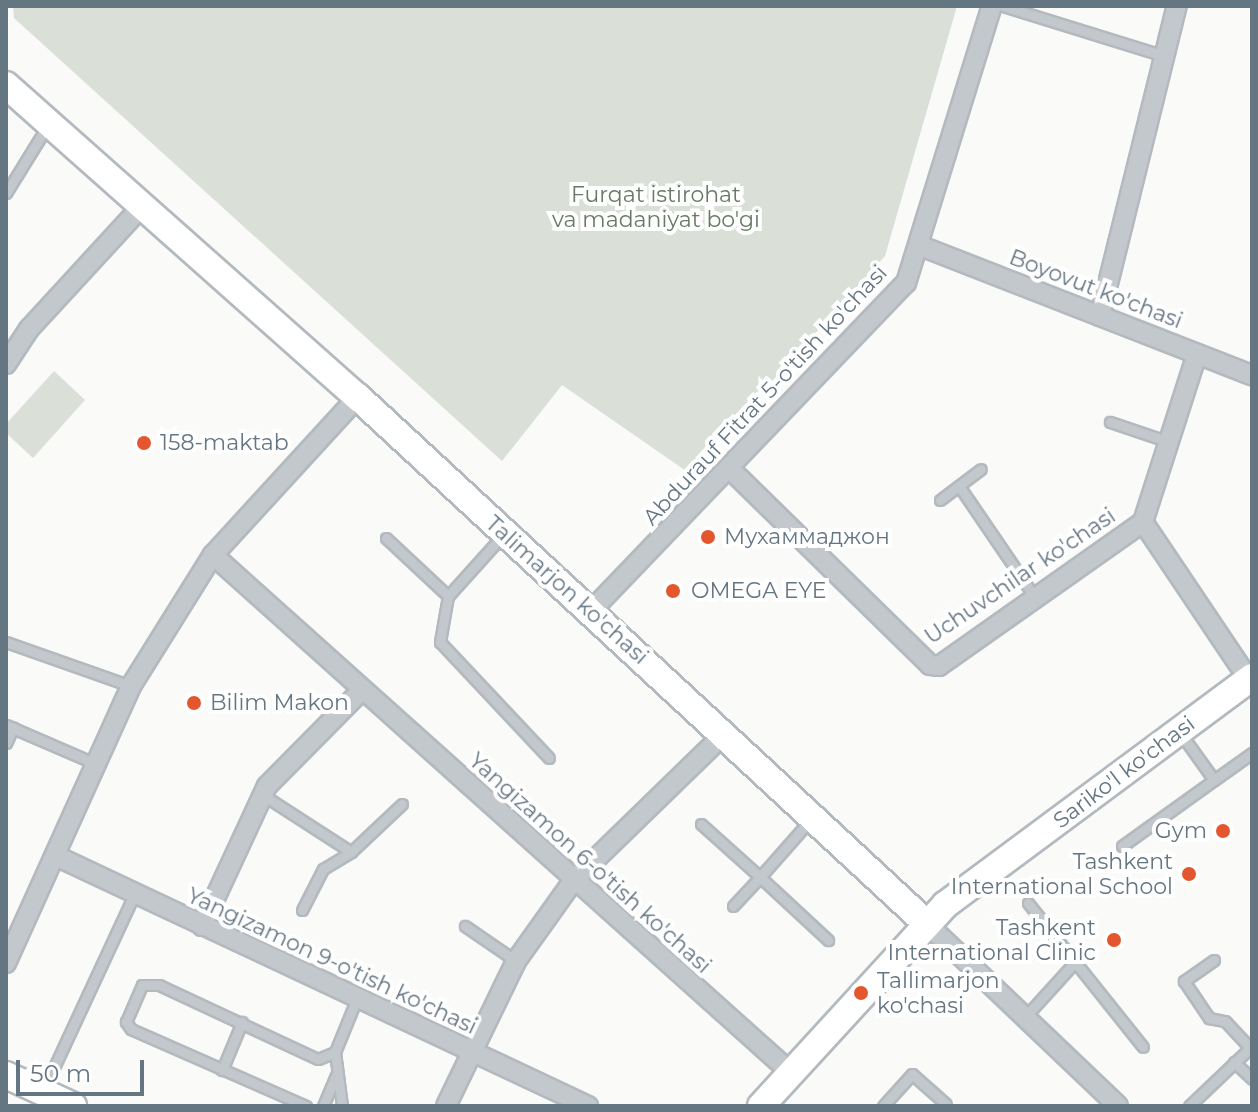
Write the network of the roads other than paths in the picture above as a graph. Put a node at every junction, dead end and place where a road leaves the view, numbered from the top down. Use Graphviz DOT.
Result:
graph roads {
  1 [pos="992,6"];
  2 [pos="1003,6"];
  3 [pos="1177,6"];
  4 [pos="1161,55"];
  5 [pos="6,85"];
  6 [pos="49,123"];
  7 [pos="6,193"];
  8 [pos="142,206"];
  9 [pos="923,247"];
  10 [pos="1100,316"];
  11 [pos="1197,354"];
  12 [pos="6,364"];
  13 [pos="1252,375"];
  14 [pos="358,397"];
  15 [pos="1110,422"];
  16 [pos="1169,442"];
  17 [pos="730,469"];
  18 [pos="981,469"];
  19 [pos="959,486"];
  20 [pos="940,500"];
  21 [pos="1143,522"];
  22 [pos="505,533"];
  23 [pos="386,538"];
  24 [pos="213,555"];
  25 [pos="448,596"];
  26 [pos="1036,599"];
  27 [pos="590,612"];
  28 [pos="6,642"];
  29 [pos="1250,679"];
  30 [pos="131,686"];
  31 [pos="362,690"];
  32 [pos="9,726"];
  33 [pos="1179,731"];
  34 [pos="725,733"];
  35 [pos="6,743"];
  36 [pos="1252,753"];
  37 [pos="549,758"];
  38 [pos="96,764"];
  39 [pos="1214,780"];
  40 [pos="263,795"];
  41 [pos="402,804"];
  42 [pos="814,816"];
  43 [pos="701,824"];
  44 [pos="1122,846"];
  45 [pos="351,852"];
  46 [pos="56,856"];
  47 [pos="760,877"];
  48 [pos="573,881"];
  49 [pos="134,895"];
  50 [pos="1028,903"];
  51 [pos="733,906"];
  52 [pos="302,910"];
  53 [pos="926,923"];
  54 [pos="202,926"];
  55 [pos="465,926"];
  56 [pos="828,940"];
  57 [pos="1214,960"];
  58 [pos="516,961"];
  59 [pos="1075,962"];
  60 [pos="6,963"];
  61 [pos="357,998"];
  62 [pos="1025,1017"];
  63 [pos="242,1022"];
  64 [pos="1143,1047"];
  65 [pos="1251,1047"];
  66 [pos="335,1052"];
  67 [pos="470,1052"];
  68 [pos="1234,1062"];
  69 [pos="222,1070"];
  70 [pos="788,1070"];
  71 [pos="337,1074"];
  72 [pos="6,1075"];
  73 [pos="1252,1079"];
  74 [pos="43,1092"];
  75 [pos="946,1104"];
  76 [pos="73,1106"];
  77 [pos="306,1106"];
  78 [pos="323,1106"];
  79 [pos="342,1106"];
  80 [pos="446,1106"];
  81 [pos="588,1106"];
  82 [pos="761,1106"];
  83 [pos="883,1106"];
  84 [pos="1118,1106"];
  85 [pos="1189,1106"];
  1 -- 9 [label="street, Abdurauf Fitrat 5-o'tish ko'chasi"];
  2 -- 4 [label="lane"];
  3 -- 4 [label="street"];
  4 -- 10 [label="street"];
  5 -- 6 [label="street, Talimarjon ko'chasi"];
  6 -- 7 [label="lane"];
  6 -- 8 [label="street, Talimarjon ko'chasi"];
  8 -- 12 [label="street"];
  8 -- 14 [label="street, Talimarjon ko'chasi"];
  9 -- 10 [label="street, Boyovut ko'chasi"];
  9 -- 17 [label="street, Abdurauf Fitrat 5-o'tish ko'chasi"];
  10 -- 11 [label="street, Boyovut ko'chasi"];
  11 -- 13 [label="street, Boyovut ko'chasi"];
  11 -- 16 [label="street, Uchuvchilar ko'chasi"];
  14 -- 22 [label="street, Talimarjon ko'chasi"];
  14 -- 24 [label="street"];
  15 -- 16 [label="lane"];
  16 -- 21 [label="street, Uchuvchilar ko'chasi"];
  17 -- 26 [label="street, Uchuvchilar ko'chasi"];
  17 -- 27 [label="street, Abdurauf Fitrat 5-o'tish ko'chasi"];
  18 -- 19 [label="lane"];
  19 -- 20 [label="lane"];
  19 -- 26 [label="lane"];
  21 -- 26 [label="street, Uchuvchilar ko'chasi"];
  21 -- 29 [label="street"];
  22 -- 25 [label="lane"];
  22 -- 27 [label="street, Talimarjon ko'chasi"];
  23 -- 25 [label="lane"];
  24 -- 30 [label="street"];
  24 -- 31 [label="street, Yangizamon 6-o'tish ko'chasi"];
  25 -- 37 [label="lane"];
  27 -- 34 [label="street, Talimarjon ko'chasi"];
  28 -- 30 [label="lane"];
  29 -- 33 [label="street, Sariko'l ko'chasi"];
  30 -- 38 [label="street"];
  31 -- 40 [label="street"];
  31 -- 48 [label="street, Yangizamon 6-o'tish ko'chasi"];
  32 -- 35 [label="lane"];
  32 -- 38 [label="lane"];
  33 -- 39 [label="lane"];
  33 -- 53 [label="street, Sariko'l ko'chasi"];
  34 -- 42 [label="street, Talimarjon ko'chasi"];
  34 -- 48 [label="street"];
  36 -- 39 [label="lane"];
  38 -- 46 [label="street"];
  39 -- 44 [label="lane"];
  40 -- 45 [label="lane"];
  40 -- 54 [label="street"];
  41 -- 45 [label="lane"];
  42 -- 47 [label="lane"];
  42 -- 53 [label="street, Talimarjon ko'chasi"];
  43 -- 47 [label="lane"];
  45 -- 52 [label="lane"];
  46 -- 49 [label="street, Yangizamon 9-o'tish ko'chasi"];
  46 -- 60 [label="street"];
  47 -- 51 [label="lane"];
  47 -- 56 [label="lane"];
  48 -- 58 [label="street"];
  48 -- 70 [label="street, Yangizamon 6-o'tish ko'chasi"];
  49 -- 54 [label="street, Yangizamon 9-o'tish ko'chasi"];
  49 -- 74 [label="lane"];
  50 -- 59 [label="lane"];
  53 -- 62 [label="street, Talimarjon ko'chasi"];
  53 -- 70 [label="street, Sariko'l ko'chasi"];
  54 -- 61 [label="street, Yangizamon 9-o'tish ko'chasi"];
  55 -- 58 [label="lane"];
  57 -- 65 [label="lane"];
  58 -- 67 [label="street"];
  59 -- 62 [label="lane"];
  59 -- 64 [label="lane"];
  61 -- 66 [label="lane"];
  61 -- 67 [label="street, Yangizamon 9-o'tish ko'chasi"];
  62 -- 84 [label="street, Talimarjon ko'chasi"];
  63 -- 66 [label="lane"];
  63 -- 69 [label="lane"];
  63 -- 69 [label="lane"];
  65 -- 68 [label="lane"];
  66 -- 71 [label="lane"];
  67 -- 80 [label="street"];
  67 -- 81 [label="street, Yangizamon 9-o'tish ko'chasi"];
  68 -- 73 [label="lane"];
  68 -- 85 [label="lane"];
  69 -- 77 [label="lane"];
  70 -- 82 [label="street, Sariko'l ko'chasi"];
  71 -- 78 [label="lane"];
  71 -- 79 [label="lane"];
  72 -- 74 [label="street"];
  74 -- 76 [label="street"];
  75 -- 83 [label="lane"];
}
